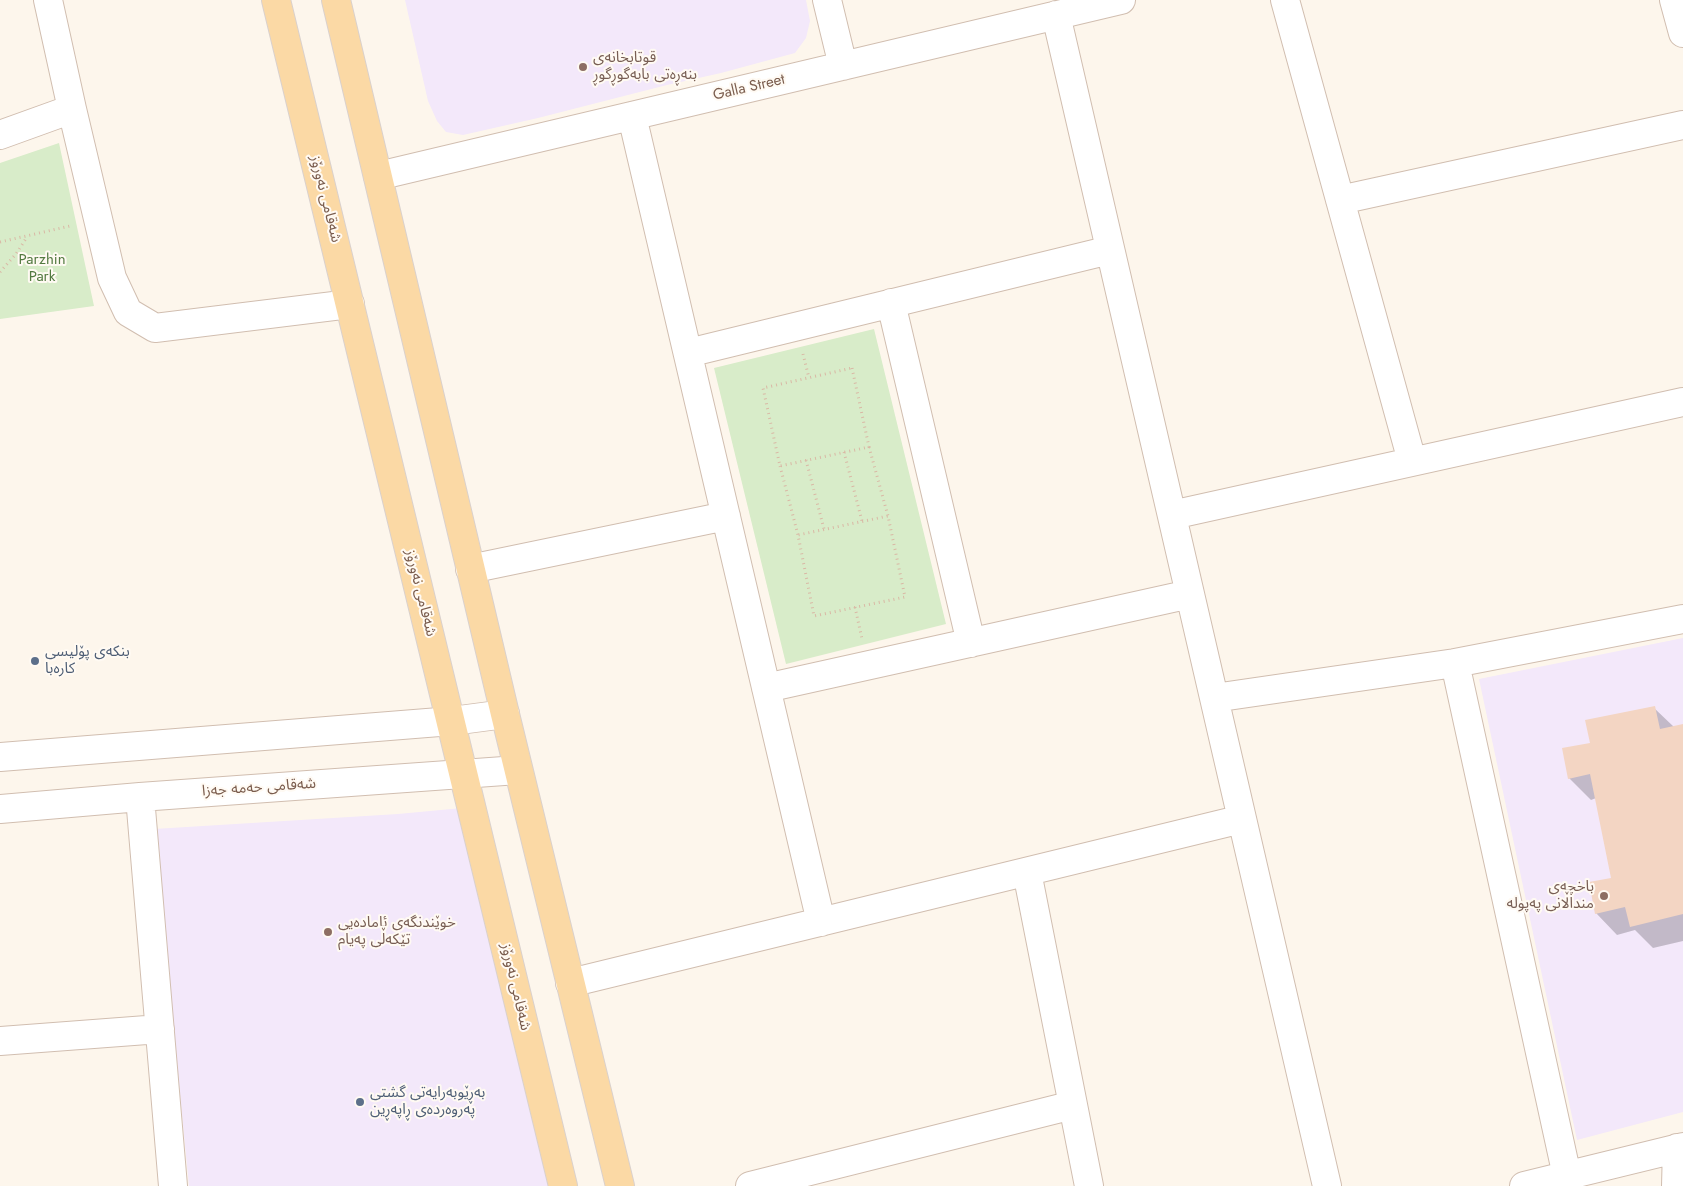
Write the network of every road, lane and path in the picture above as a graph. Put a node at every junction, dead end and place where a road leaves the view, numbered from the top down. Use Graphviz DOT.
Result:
graph roads {
  1 [pos="48,0"];
  2 [pos="276,0"];
  3 [pos="336,0"];
  4 [pos="827,0"];
  5 [pos="1121,0"];
  6 [pos="1285,0"];
  7 [pos="1674,0"];
  8 [pos="1056,15"];
  9 [pos="1683,33"];
  10 [pos="843,66"];
  11 [pos="72,109"];
  12 [pos="632,116"];
  13 [pos="1683,125"];
  14 [pos="0,135"];
  15 [pos="378,176"];
  16 [pos="1340,200"];
  17 [pos="72,226"];
  18 [pos="27,236"];
  19 [pos="0,242"];
  20 [pos="1110,250"];
  21 [pos="0,272"];
  22 [pos="891,303"];
  23 [pos="350,304"];
  24 [pos="688,353"];
  25 [pos="1683,402"];
  26 [pos="869,446"];
  27 [pos="844,452"];
  28 [pos="806,460"];
  29 [pos="1412,461"];
  30 [pos="780,466"];
  31 [pos="1172,515"];
  32 [pos="726,516"];
  33 [pos="888,516"];
  34 [pos="862,521"];
  35 [pos="824,529"];
  36 [pos="798,534"];
  37 [pos="470,569"];
  38 [pos="1190,594"];
  39 [pos="1683,619"];
  40 [pos="971,643"];
  41 [pos="1455,663"];
  42 [pos="766,688"];
  43 [pos="1214,698"];
  44 [pos="505,714"];
  45 [pos="452,722"];
  46 [pos="0,757"];
  47 [pos="518,770"];
  48 [pos="465,775"];
  49 [pos="140,796"];
  50 [pos="0,809"];
  51 [pos="1242,819"];
  52 [pos="1028,872"];
  53 [pos="821,922"];
  54 [pos="570,983"];
  55 [pos="160,1030"];
  56 [pos="0,1040"];
  57 [pos="1073,1105"];
  58 [pos="1680,1148"];
  59 [pos="1567,1176"];
  60 [pos="174,1186"];
  61 [pos="563,1186"];
  62 [pos="620,1186"];
  63 [pos="750,1186"];
  64 [pos="1089,1186"];
  65 [pos="1327,1186"];
  66 [pos="1524,1186"];
  67 [pos="1676,1186"];
  1 -- 11 [label="street"];
  2 -- 23 [label="main road, شەقامی نەورۆز"];
  3 -- 15 [label="main road"];
  4 -- 10 [label="street"];
  5 -- 8 [label="street, Galla Street"];
  6 -- 16 [label="street"];
  7 -- 9 [label="street"];
  8 -- 10 [label="street, Galla Street"];
  8 -- 20 [label="street"];
  10 -- 12 [label="street, Galla Street"];
  11 -- 14 [label="street"];
  11 -- 23 [label="street"];
  12 -- 15 [label="street, Galla Street"];
  12 -- 24 [label="street"];
  13 -- 16 [label="street"];
  15 -- 37 [label="main road"];
  16 -- 29 [label="street"];
  17 -- 18 [label="path"];
  18 -- 19 [label="path"];
  18 -- 21 [label="path"];
  20 -- 22 [label="street"];
  20 -- 31 [label="street"];
  22 -- 24 [label="street"];
  22 -- 40 [label="street"];
  23 -- 45 [label="main road, شەقامی نەورۆز"];
  24 -- 32 [label="street"];
  25 -- 29 [label="street"];
  26 -- 27 [label="path"];
  26 -- 30 [label="path"];
  26 -- 33 [label="path"];
  27 -- 28 [label="path"];
  27 -- 34 [label="path"];
  28 -- 30 [label="path"];
  28 -- 35 [label="path"];
  29 -- 31 [label="street"];
  30 -- 36 [label="path"];
  31 -- 38 [label="street"];
  32 -- 37 [label="street"];
  32 -- 42 [label="street"];
  33 -- 34 [label="path"];
  33 -- 36 [label="path"];
  34 -- 35 [label="path"];
  35 -- 36 [label="path"];
  37 -- 44 [label="main road"];
  38 -- 40 [label="street"];
  38 -- 43 [label="street"];
  39 -- 41 [label="street"];
  40 -- 42 [label="street"];
  41 -- 43 [label="street"];
  41 -- 59 [label="street"];
  42 -- 53 [label="street"];
  43 -- 51 [label="street"];
  44 -- 45 [label="street"];
  44 -- 47 [label="main road"];
  45 -- 46 [label="street"];
  45 -- 48 [label="main road, شەقامی نەورۆز"];
  47 -- 48 [label="street, شەقامی حەمە جەزا"];
  47 -- 54 [label="main road"];
  48 -- 49 [label="street, شەقامی حەمە جەزا"];
  48 -- 61 [label="main road, شەقامی نەورۆز"];
  49 -- 50 [label="street, شەقامی حەمە جەزا"];
  49 -- 55 [label="street"];
  51 -- 52 [label="street"];
  51 -- 65 [label="street"];
  52 -- 53 [label="street"];
  52 -- 57 [label="street"];
  53 -- 54 [label="street"];
  54 -- 62 [label="main road"];
  55 -- 56 [label="street"];
  55 -- 60 [label="street"];
  57 -- 63 [label="street"];
  57 -- 64 [label="street"];
  58 -- 59 [label="street"];
  58 -- 67 [label="street"];
  59 -- 66 [label="street"];
}
